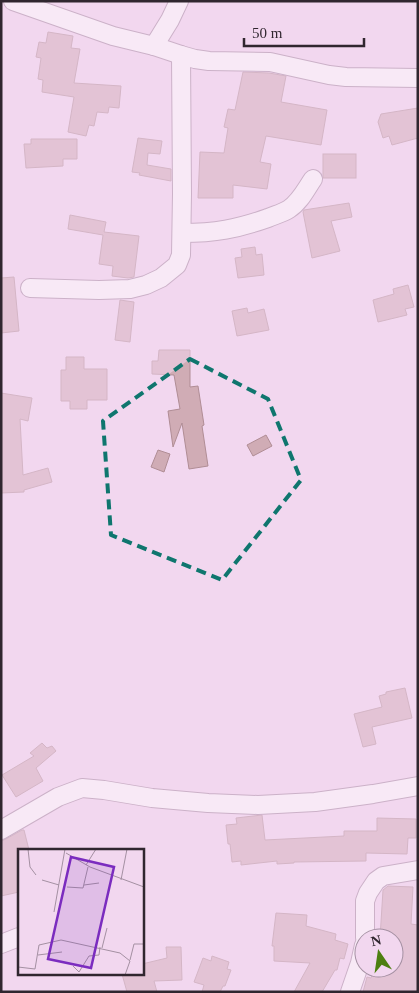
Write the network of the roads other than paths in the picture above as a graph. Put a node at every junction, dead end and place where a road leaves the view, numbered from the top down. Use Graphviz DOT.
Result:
graph roads {
  1 [pos="13,1"];
  2 [pos="179,1"];
  3 [pos="154,46"];
  4 [pos="181,55"];
  5 [pos="418,78"];
  6 [pos="313,178"];
  7 [pos="182,233"];
  8 [pos="30,288"];
  9 [pos="418,786"];
  10 [pos="1,830"];
  11 [pos="418,870"];
  12 [pos="365,928"];
  13 [pos="18,937"];
  14 [pos="1,944"];
  15 [pos="355,978"];
  16 [pos="350,992"];
  1 -- 3 [label="street"];
  2 -- 3 [label="street"];
  3 -- 4 [label="street"];
  4 -- 5 [label="street"];
  4 -- 7 [label="street"];
  6 -- 7 [label="street"];
  7 -- 8 [label="street"];
  9 -- 10 [label="street"];
  11 -- 12 [label="street"];
  13 -- 14 [label="street"];
  15 -- 16 [label="street"];
}
